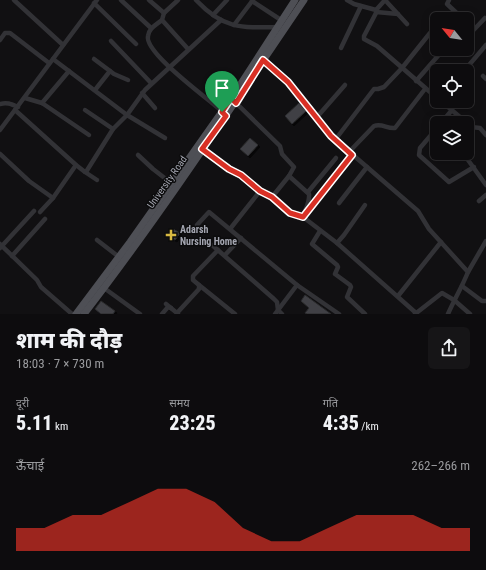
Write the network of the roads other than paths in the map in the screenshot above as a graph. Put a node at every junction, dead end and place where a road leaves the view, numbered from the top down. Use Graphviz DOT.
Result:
graph roads {
  1 [pos="14,0"];
  2 [pos="121,0"];
  3 [pos="149,0"];
  4 [pos="178,0"];
  5 [pos="196,0"];
  6 [pos="226,0"];
  7 [pos="253,0"];
  8 [pos="295,0"];
  9 [pos="304,0"];
  10 [pos="347,0"];
  11 [pos="385,0"];
  12 [pos="449,0"];
  13 [pos="95,2"];
  14 [pos="361,6"];
  15 [pos="376,11"];
  16 [pos="456,12"];
  17 [pos="164,13"];
  18 [pos="398,14"];
  19 [pos="213,15"];
  20 [pos="485,18"];
  21 [pos="162,20"];
  22 [pos="221,20"];
  23 [pos="281,20"];
  24 [pos="408,24"];
  25 [pos="234,25"];
  26 [pos="286,26"];
  27 [pos="277,27"];
  28 [pos="151,28"];
  29 [pos="0,29"];
  30 [pos="474,29"];
  31 [pos="7,32"];
  32 [pos="430,33"];
  33 [pos="0,40"];
  34 [pos="111,41"];
  35 [pos="136,44"];
  36 [pos="63,45"];
  37 [pos="486,45"];
  38 [pos="341,48"];
  39 [pos="188,49"];
  40 [pos="438,56"];
  41 [pos="94,59"];
  42 [pos="263,60"];
  43 [pos="51,61"];
  44 [pos="470,64"];
  45 [pos="170,68"];
  46 [pos="402,68"];
  47 [pos="69,70"];
  48 [pos="110,70"];
  49 [pos="128,80"];
  50 [pos="416,81"];
  51 [pos="151,83"];
  52 [pos="345,85"];
  53 [pos="425,89"];
  54 [pos="95,90"];
  55 [pos="142,93"];
  56 [pos="430,93"];
  57 [pos="25,98"];
  58 [pos="233,101"];
  59 [pos="42,102"];
  60 [pos="0,104"];
  61 [pos="16,108"];
  62 [pos="156,108"];
  63 [pos="450,108"];
  64 [pos="85,110"];
  65 [pos="452,110"];
  66 [pos="224,114"];
  67 [pos="127,115"];
  68 [pos="447,116"];
  69 [pos="459,116"];
  70 [pos="317,117"];
  71 [pos="474,126"];
  72 [pos="113,129"];
  73 [pos="0,130"];
  74 [pos="89,135"];
  75 [pos="486,135"];
  76 [pos="430,136"];
  77 [pos="165,138"];
  78 [pos="335,140"];
  79 [pos="202,149"];
  80 [pos="0,154"];
  81 [pos="351,154"];
  82 [pos="138,155"];
  83 [pos="336,158"];
  84 [pos="468,160"];
  85 [pos="76,165"];
  86 [pos="367,167"];
  87 [pos="474,168"];
  88 [pos="85,172"];
  89 [pos="289,176"];
  90 [pos="97,180"];
  91 [pos="171,183"];
  92 [pos="486,186"];
  93 [pos="260,191"];
  94 [pos="308,192"];
  95 [pos="272,197"];
  96 [pos="53,198"];
  97 [pos="338,203"];
  98 [pos="365,205"];
  99 [pos="303,217"];
  100 [pos="46,219"];
  101 [pos="197,225"];
  102 [pos="230,229"];
  103 [pos="320,231"];
  104 [pos="241,238"];
  105 [pos="97,240"];
  106 [pos="486,241"];
  107 [pos="441,242"];
  108 [pos="337,243"];
  109 [pos="212,245"];
  110 [pos="0,246"];
  111 [pos="218,250"];
  112 [pos="12,256"];
  113 [pos="225,256"];
  114 [pos="119,257"];
  115 [pos="468,272"];
  116 [pos="199,285"];
  117 [pos="297,285"];
  118 [pos="462,286"];
  119 [pos="104,288"];
  120 [pos="398,296"];
  121 [pos="454,300"];
  122 [pos="486,301"];
  123 [pos="166,304"];
  124 [pos="171,308"];
  125 [pos="276,312"];
  126 [pos="416,313"];
  127 [pos="72,314"];
  128 [pos="76,314"];
  129 [pos="84,314"];
  130 [pos="140,314"];
  131 [pos="162,314"];
  132 [pos="178,314"];
  133 [pos="235,314"];
  134 [pos="282,314"];
  135 [pos="339,314"];
  136 [pos="365,314"];
  137 [pos="448,314"];
  138 [pos="470,314"];
  1 -- 36 [label="street"];
  2 -- 28 [label="street"];
  3 -- 17 [label="street"];
  4 -- 17 [label="street"];
  5 -- 19 [label="street"];
  6 -- 19 [label="street"];
  7 -- 23 [label="street"];
  7 -- 25 [label="street"];
  8 -- 23 [label="main road"];
  9 -- 26 [label="main road, University Road"];
  10 -- 14 [label="street"];
  11 -- 15 [label="street"];
  11 -- 18 [label="street"];
  12 -- 16 [label="street"];
  13 -- 35 [label="street"];
  13 -- 36 [label="street"];
  14 -- 15 [label="street"];
  14 -- 38 [label="street"];
  15 -- 18 [label="street"];
  15 -- 46 [label="street"];
  17 -- 21 [label="street"];
  18 -- 24 [label="street"];
  19 -- 22 [label="street"];
  20 -- 30 [label="street"];
  21 -- 28 [label="street"];
  21 -- 39 [label="street"];
  22 -- 25 [label="street"];
  22 -- 39 [label="street"];
  23 -- 27 [label="main road"];
  25 -- 27 [label="street"];
  26 -- 27 [label="street"];
  26 -- 42 [label="main road, University Road"];
  27 -- 58 [label="main road"];
  28 -- 45 [label="street"];
  29 -- 31 [label="street"];
  31 -- 33 [label="street"];
  31 -- 43 [label="street"];
  32 -- 46 [label="street"];
  34 -- 51 [label="street"];
  36 -- 43 [label="street"];
  37 -- 44 [label="street"];
  39 -- 45 [label="street"];
  40 -- 50 [label="street"];
  41 -- 48 [label="street"];
  42 -- 58 [label="main road, University Road"];
  42 -- 70 [label="street"];
  43 -- 47 [label="street"];
  43 -- 57 [label="street"];
  45 -- 51 [label="street"];
  45 -- 66 [label="street"];
  46 -- 50 [label="street"];
  46 -- 78 [label="street"];
  47 -- 54 [label="street"];
  47 -- 59 [label="street"];
  48 -- 49 [label="street"];
  48 -- 54 [label="street"];
  50 -- 53 [label="street"];
  51 -- 55 [label="street"];
  52 -- 70 [label="street"];
  53 -- 56 [label="street"];
  53 -- 81 [label="street"];
  54 -- 67 [label="street"];
  55 -- 62 [label="street"];
  55 -- 67 [label="street"];
  57 -- 59 [label="street"];
  57 -- 61 [label="street"];
  58 -- 66 [label="main road, University Road"];
  58 -- 89 [label="street"];
  59 -- 74 [label="street"];
  60 -- 61 [label="street"];
  61 -- 73 [label="street"];
  61 -- 85 [label="street"];
  63 -- 65 [label="street"];
  64 -- 72 [label="street"];
  65 -- 68 [label="street"];
  65 -- 69 [label="street"];
  66 -- 79 [label="main road, University Road"];
  66 -- 91 [label="main road"];
  67 -- 72 [label="street"];
  67 -- 77 [label="street"];
  70 -- 78 [label="street"];
  71 -- 75 [label="street"];
  72 -- 88 [label="street"];
  76 -- 87 [label="street"];
  78 -- 81 [label="street"];
  79 -- 93 [label="street"];
  79 -- 119 [label="main road, University Road"];
  80 -- 96 [label="street"];
  81 -- 86 [label="street"];
  81 -- 99 [label="street"];
  82 -- 91 [label="street"];
  83 -- 94 [label="street"];
  84 -- 87 [label="street"];
  85 -- 88 [label="street"];
  85 -- 96 [label="street"];
  86 -- 97 [label="street"];
  86 -- 107 [label="street"];
  87 -- 92 [label="street"];
  88 -- 90 [label="street"];
  89 -- 94 [label="street"];
  89 -- 95 [label="street"];
  91 -- 114 [label="main road"];
  93 -- 95 [label="street"];
  93 -- 102 [label="street"];
  94 -- 99 [label="street"];
  95 -- 99 [label="street"];
  96 -- 110 [label="street"];
  98 -- 108 [label="street"];
  99 -- 103 [label="street"];
  100 -- 112 [label="street"];
  101 -- 102 [label="street"];
  102 -- 104 [label="street"];
  103 -- 108 [label="street"];
  103 -- 136 [label="street"];
  104 -- 113 [label="street"];
  104 -- 117 [label="street"];
  105 -- 114 [label="street"];
  106 -- 115 [label="street"];
  107 -- 115 [label="street"];
  107 -- 120 [label="street"];
  108 -- 120 [label="street"];
  109 -- 111 [label="street"];
  110 -- 112 [label="street"];
  111 -- 113 [label="street"];
  111 -- 116 [label="street"];
  112 -- 127 [label="street"];
  113 -- 125 [label="street"];
  114 -- 128 [label="main road"];
  115 -- 118 [label="street"];
  116 -- 132 [label="street"];
  116 -- 133 [label="street"];
  117 -- 125 [label="street"];
  117 -- 135 [label="street"];
  118 -- 121 [label="street"];
  118 -- 122 [label="street"];
  119 -- 129 [label="main road, University Road"];
  119 -- 130 [label="street"];
  120 -- 126 [label="street"];
  121 -- 126 [label="street"];
  121 -- 137 [label="street"];
  121 -- 138 [label="street"];
  123 -- 124 [label="street"];
  124 -- 131 [label="street"];
  124 -- 132 [label="street"];
  125 -- 134 [label="street"];
}
